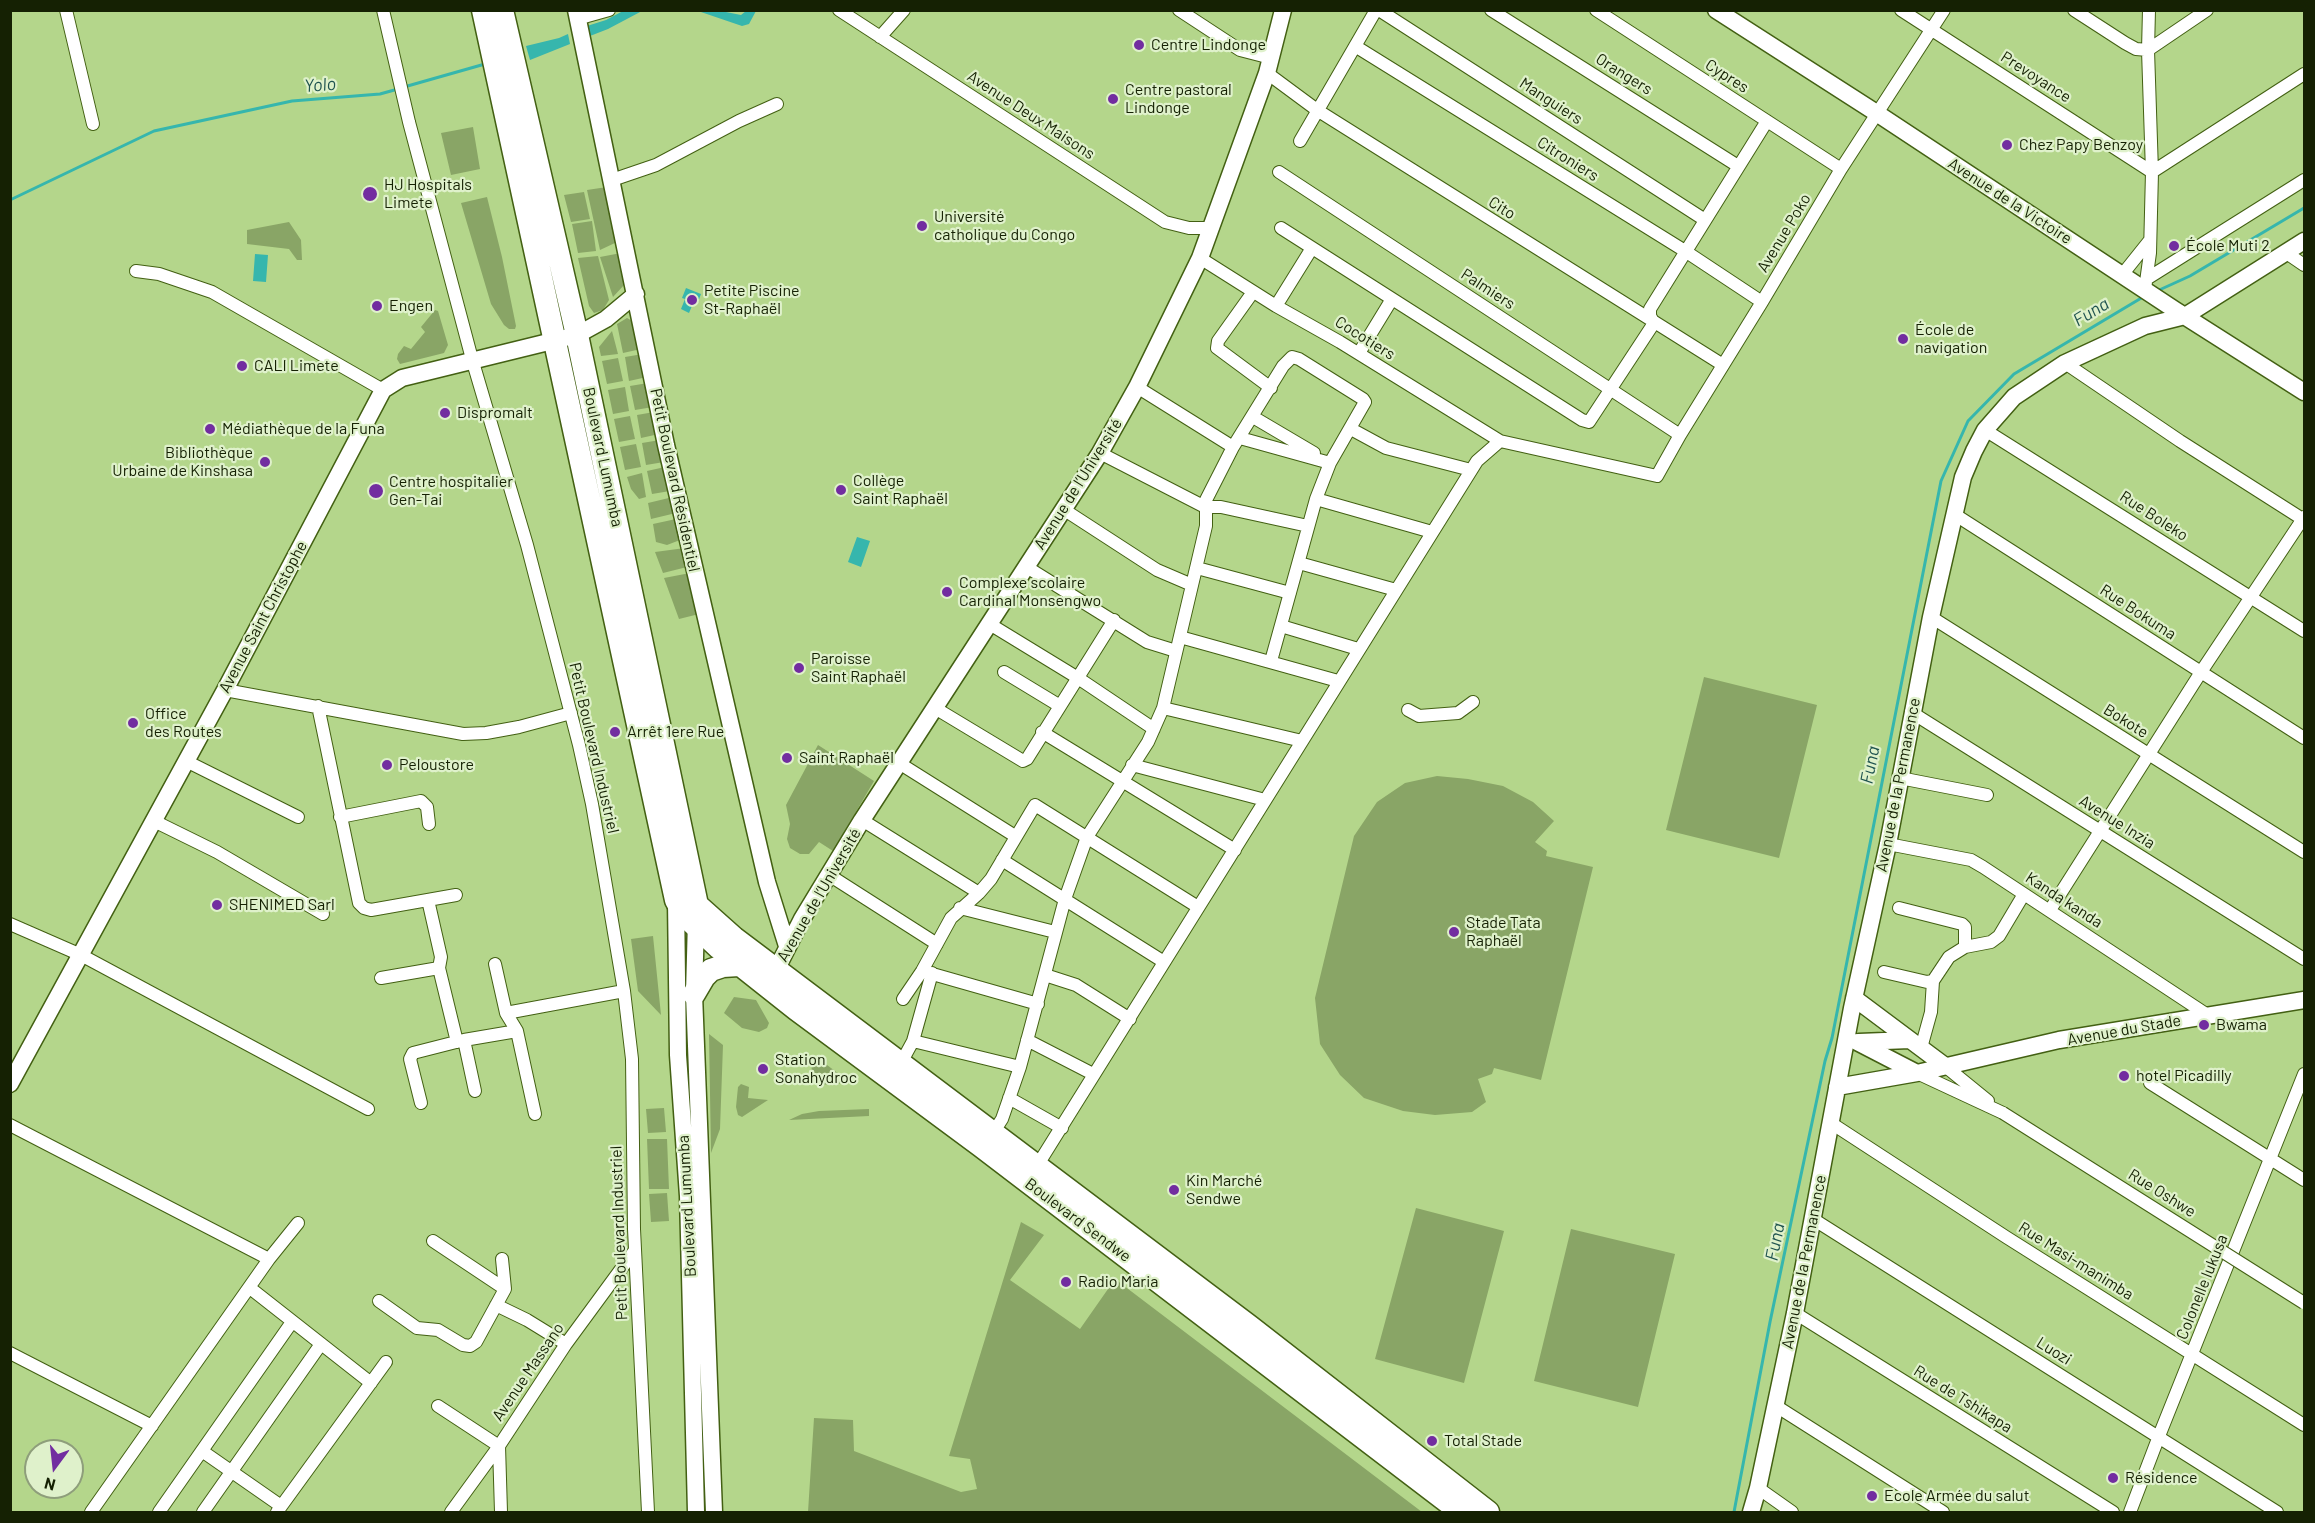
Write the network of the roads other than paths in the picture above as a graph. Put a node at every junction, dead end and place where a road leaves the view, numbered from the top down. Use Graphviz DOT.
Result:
graph roads {
  1 [pos="66,10"];
  2 [pos="383,10"];
  3 [pos="483,10"];
  4 [pos="502,10"];
  5 [pos="609,10"];
  6 [pos="839,10"];
  7 [pos="904,10"];
  8 [pos="1179,10"];
  9 [pos="1283,10"];
  10 [pos="1377,10"];
  11 [pos="1596,10"];
  12 [pos="1716,10"];
  13 [pos="1901,10"];
  14 [pos="1944,10"];
  15 [pos="2074,10"];
  16 [pos="2149,10"];
  17 [pos="2207,10"];
  18 [pos="1494,11"];
  19 [pos="577,18"];
  20 [pos="1932,30"];
  21 [pos="880,37"];
  22 [pos="499,40"];
  23 [pos="1355,46"];
  24 [pos="2148,50"];
  25 [pos="1269,66"];
  26 [pos="2304,74"];
  27 [pos="508,83"];
  28 [pos="777,104"];
  29 [pos="1317,110"];
  30 [pos="1878,114"];
  31 [pos="1767,122"];
  32 [pos="93,124"];
  33 [pos="1300,141"];
  34 [pos="1738,166"];
  35 [pos="1841,168"];
  36 [pos="1279,172"];
  37 [pos="2152,172"];
  38 [pos="612,180"];
  39 [pos="2304,180"];
  40 [pos="1705,220"];
  41 [pos="1211,228"];
  42 [pos="1281,228"];
  43 [pos="2150,240"];
  44 [pos="2304,241"];
  45 [pos="1312,248"];
  46 [pos="1685,251"];
  47 [pos="2285,252"];
  48 [pos="1206,262"];
  49 [pos="2304,265"];
  50 [pos="136,271"];
  51 [pos="2122,274"];
  52 [pos="1253,292"];
  53 [pos="2152,292"];
  54 [pos="636,294"];
  55 [pos="1392,298"];
  56 [pos="1762,302"];
  57 [pos="1276,306"];
  58 [pos="2185,316"];
  59 [pos="1654,323"];
  60 [pos="2145,326"];
  61 [pos="577,335"];
  62 [pos="554,340"];
  63 [pos="1359,353"];
  64 [pos="472,359"];
  65 [pos="2065,363"];
  66 [pos="1723,365"];
  67 [pos="1137,387"];
  68 [pos="1271,388"];
  69 [pos="1610,388"];
  70 [pos="383,390"];
  71 [pos="2304,392"];
  72 [pos="1253,417"];
  73 [pos="1351,429"];
  74 [pos="1985,429"];
  75 [pos="1680,435"];
  76 [pos="1500,441"];
  77 [pos="1236,442"];
  78 [pos="1100,453"];
  79 [pos="1330,463"];
  80 [pos="1472,470"];
  81 [pos="1657,476"];
  82 [pos="1316,499"];
  83 [pos="1205,507"];
  84 [pos="1063,509"];
  85 [pos="1954,514"];
  86 [pos="2304,519"];
  87 [pos="1308,526"];
  88 [pos="1432,531"];
  89 [pos="1299,563"];
  90 [pos="1025,566"];
  91 [pos="1197,568"];
  92 [pos="1192,585"];
  93 [pos="1396,590"];
  94 [pos="1290,593"];
  95 [pos="2252,598"];
  96 [pos="1931,617"];
  97 [pos="1114,620"];
  98 [pos="988,623"];
  99 [pos="1281,626"];
  100 [pos="2304,631"];
  101 [pos="1180,637"];
  102 [pos="1358,649"];
  103 [pos="1176,651"];
  104 [pos="1271,661"];
  105 [pos="1004,672"];
  106 [pos="2201,672"];
  107 [pos="1078,678"];
  108 [pos="1338,681"];
  109 [pos="225,690"];
  110 [pos="1473,702"];
  111 [pos="318,706"];
  112 [pos="1060,706"];
  113 [pos="935,708"];
  114 [pos="1163,708"];
  115 [pos="1408,710"];
  116 [pos="1911,712"];
  117 [pos="571,713"];
  118 [pos="1154,729"];
  119 [pos="1042,732"];
  120 [pos="2304,738"];
  121 [pos="1302,741"];
  122 [pos="2150,755"];
  123 [pos="186,761"];
  124 [pos="899,764"];
  125 [pos="1132,765"];
  126 [pos="1900,778"];
  127 [pos="1122,781"];
  128 [pos="1987,795"];
  129 [pos="1265,800"];
  130 [pos="298,817"];
  131 [pos="340,817"];
  132 [pos="862,820"];
  133 [pos="154,821"];
  134 [pos="429,824"];
  135 [pos="2101,832"];
  136 [pos="1016,837"];
  137 [pos="1087,837"];
  138 [pos="1888,843"];
  139 [pos="1235,850"];
  140 [pos="2304,852"];
  141 [pos="1002,860"];
  142 [pos="829,875"];
  143 [pos="980,893"];
  144 [pos="2024,894"];
  145 [pos="456,895"];
  146 [pos="1065,898"];
  147 [pos="428,900"];
  148 [pos="687,902"];
  149 [pos="1198,907"];
  150 [pos="960,908"];
  151 [pos="1899,908"];
  152 [pos="2049,910"];
  153 [pos="323,914"];
  154 [pos="10,924"];
  155 [pos="696,927"];
  156 [pos="1055,932"];
  157 [pos="938,944"];
  158 [pos="787,946"];
  159 [pos="1965,947"];
  160 [pos="81,955"];
  161 [pos="2304,959"];
  162 [pos="1164,962"];
  163 [pos="495,964"];
  164 [pos="739,965"];
  165 [pos="439,968"];
  166 [pos="927,972"];
  167 [pos="1884,972"];
  168 [pos="1045,975"];
  169 [pos="381,978"];
  170 [pos="772,978"];
  171 [pos="1933,981"];
  172 [pos="624,991"];
  173 [pos="694,994"];
  174 [pos="1854,998"];
  175 [pos="903,999"];
  176 [pos="2304,1000"];
  177 [pos="1038,1004"];
  178 [pos="506,1013"];
  179 [pos="2209,1016"];
  180 [pos="1130,1019"];
  181 [pos="517,1031"];
  182 [pos="1027,1040"];
  183 [pos="460,1041"];
  184 [pos="913,1041"];
  185 [pos="1852,1042"];
  186 [pos="1915,1044"];
  187 [pos="901,1062"];
  188 [pos="1945,1066"];
  189 [pos="1020,1067"];
  190 [pos="1917,1073"];
  191 [pos="1093,1074"];
  192 [pos="2304,1074"];
  193 [pos="2150,1083"];
  194 [pos="10,1084"];
  195 [pos="1837,1087"];
  196 [pos="475,1091"];
  197 [pos="1009,1098"];
  198 [pos="421,1103"];
  199 [pos="368,1109"];
  200 [pos="2003,1113"];
  201 [pos="535,1114"];
  202 [pos="1831,1123"];
  203 [pos="10,1125"];
  204 [pos="1062,1128"];
  205 [pos="993,1133"];
  206 [pos="2271,1158"];
  207 [pos="1037,1166"];
  208 [pos="2304,1180"];
  209 [pos="1813,1219"];
  210 [pos="298,1223"];
  211 [pos="433,1240"];
  212 [pos="635,1250"];
  213 [pos="2232,1256"];
  214 [pos="269,1259"];
  215 [pos="502,1259"];
  216 [pos="250,1288"];
  217 [pos="505,1289"];
  218 [pos="379,1301"];
  219 [pos="2304,1303"];
  220 [pos="496,1305"];
  221 [pos="1795,1313"];
  222 [pos="292,1322"];
  223 [pos="321,1344"];
  224 [pos="566,1344"];
  225 [pos="10,1353"];
  226 [pos="2192,1353"];
  227 [pos="387,1362"];
  228 [pos="371,1383"];
  229 [pos="438,1406"];
  230 [pos="1776,1406"];
  231 [pos="2304,1425"];
  232 [pos="152,1426"];
  233 [pos="2158,1436"];
  234 [pos="499,1446"];
  235 [pos="202,1451"];
  236 [pos="230,1472"];
  237 [pos="1758,1488"];
  238 [pos="279,1509"];
  239 [pos="91,1512"];
  240 [pos="159,1512"];
  241 [pos="203,1512"];
  242 [pos="451,1512"];
  243 [pos="501,1512"];
  244 [pos="648,1512"];
  245 [pos="696,1512"];
  246 [pos="714,1512"];
  247 [pos="1461,1512"];
  248 [pos="1488,1512"];
  249 [pos="1751,1512"];
  250 [pos="1792,1512"];
  251 [pos="1943,1512"];
  252 [pos="2113,1512"];
  253 [pos="2130,1512"];
  254 [pos="2277,1512"];
  1 -- 32 [label="street"];
  2 -- 64 [label="street, Petit Boulevard Industriel"];
  3 -- 22 [label="highway, Boulevard Lumumba"];
  4 -- 22 [label="highway, Boulevard Lumumba"];
  5 -- 19 [label="street"];
  6 -- 21 [label="street, Avenue Deux Maisons"];
  7 -- 21 [label="street"];
  8 -- 25 [label="street"];
  9 -- 25 [label="street, Avenue de l’Université"];
  10 -- 23 [label="street"];
  10 -- 40 [label="street, Manguiers"];
  11 -- 31 [label="street, Cypres"];
  12 -- 30 [label="street, Avenue de la Victoire"];
  13 -- 20 [label="street, Prevoyance"];
  14 -- 20 [label="street, Avenue Poko"];
  15 -- 24 [label="street"];
  16 -- 24 [label="street"];
  17 -- 24 [label="street"];
  18 -- 34 [label="street, Orangers"];
  19 -- 38 [label="street, Petit Boulevard Résidentiel"];
  20 -- 30 [label="street, Avenue Poko"];
  20 -- 37 [label="street, Prevoyance"];
  21 -- 41 [label="street, Avenue Deux Maisons"];
  22 -- 27 [label="highway, Boulevard Lumumba"];
  23 -- 29 [label="street"];
  23 -- 46 [label="street, Citroniers"];
  24 -- 37 [label="street"];
  25 -- 29 [label="street, Cito"];
  25 -- 41 [label="street, Avenue de l’Université"];
  26 -- 37 [label="street"];
  27 -- 61 [label="highway, Boulevard Lumumba"];
  27 -- 62 [label="highway, Boulevard Lumumba"];
  28 -- 38 [label="street"];
  29 -- 33 [label="street"];
  29 -- 59 [label="street, Cito"];
  30 -- 35 [label="street, Avenue Poko"];
  30 -- 51 [label="street, Avenue de la Victoire"];
  31 -- 34 [label="street"];
  31 -- 35 [label="street, Cypres"];
  34 -- 40 [label="street"];
  35 -- 56 [label="street, Avenue Poko"];
  36 -- 69 [label="street, Palmiers"];
  37 -- 43 [label="street"];
  38 -- 54 [label="street, Petit Boulevard Résidentiel"];
  39 -- 53 [label="street"];
  40 -- 46 [label="street"];
  41 -- 48 [label="street, Avenue de l’Université"];
  42 -- 45 [label="street"];
  43 -- 51 [label="street"];
  43 -- 53 [label="street"];
  44 -- 47 [label="street, Avenue de la Permanence"];
  45 -- 55 [label="street"];
  45 -- 57 [label="street"];
  46 -- 56 [label="street, Citroniers"];
  46 -- 59 [label="street"];
  47 -- 49 [label="street"];
  47 -- 58 [label="street, Avenue de la Permanence"];
  48 -- 52 [label="street, Cocotiers"];
  48 -- 67 [label="street, Avenue de l’Université"];
  50 -- 70 [label="street"];
  51 -- 53 [label="street, Avenue de la Victoire"];
  52 -- 57 [label="street, Cocotiers"];
  52 -- 68 [label="street"];
  53 -- 58 [label="street, Avenue de la Victoire"];
  53 -- 60 [label="street"];
  54 -- 61 [label="street"];
  54 -- 158 [label="street, Petit Boulevard Résidentiel"];
  55 -- 63 [label="street"];
  55 -- 69 [label="street"];
  56 -- 66 [label="street, Avenue Poko"];
  57 -- 63 [label="street, Cocotiers"];
  58 -- 60 [label="street, Avenue de la Permanence"];
  58 -- 71 [label="street, Avenue de la Victoire"];
  59 -- 66 [label="street, Cito"];
  59 -- 69 [label="street"];
  60 -- 65 [label="street, Avenue de la Permanence"];
  61 -- 62 [label="street"];
  61 -- 148 [label="highway, Boulevard Lumumba"];
  62 -- 64 [label="street"];
  62 -- 148 [label="highway, Boulevard Lumumba"];
  63 -- 76 [label="street, Cocotiers"];
  64 -- 70 [label="street"];
  64 -- 117 [label="street, Petit Boulevard Industriel"];
  65 -- 74 [label="street, Avenue de la Permanence"];
  65 -- 86 [label="street"];
  66 -- 75 [label="street, Avenue Poko"];
  67 -- 77 [label="street"];
  67 -- 78 [label="street, Avenue de l’Université"];
  68 -- 72 [label="street"];
  68 -- 73 [label="street"];
  69 -- 75 [label="street, Palmiers"];
  70 -- 109 [label="street, Avenue Saint Christophe"];
  72 -- 77 [label="street"];
  72 -- 79 [label="street"];
  73 -- 79 [label="street"];
  73 -- 80 [label="street"];
  74 -- 85 [label="street, Avenue de la Permanence"];
  74 -- 95 [label="street, Rue Boleko"];
  75 -- 81 [label="street, Avenue Poko"];
  76 -- 80 [label="street"];
  76 -- 81 [label="street, Cocotiers"];
  77 -- 79 [label="street"];
  77 -- 83 [label="street"];
  78 -- 83 [label="street"];
  78 -- 84 [label="street, Avenue de l’Université"];
  79 -- 82 [label="street"];
  80 -- 88 [label="street"];
  82 -- 87 [label="street"];
  82 -- 88 [label="street"];
  83 -- 87 [label="street"];
  83 -- 91 [label="street"];
  84 -- 90 [label="street, Avenue de l’Université"];
  84 -- 92 [label="street"];
  85 -- 96 [label="street, Avenue de la Permanence"];
  85 -- 106 [label="street, Rue Bokuma"];
  86 -- 95 [label="street"];
  87 -- 89 [label="street"];
  88 -- 93 [label="street"];
  89 -- 93 [label="street"];
  89 -- 94 [label="street"];
  90 -- 97 [label="street"];
  90 -- 98 [label="street, Avenue de l’Université"];
  91 -- 92 [label="street"];
  91 -- 94 [label="street"];
  92 -- 101 [label="street"];
  93 -- 102 [label="street"];
  94 -- 99 [label="street"];
  95 -- 100 [label="street, Rue Boleko"];
  95 -- 106 [label="street"];
  96 -- 116 [label="street, Avenue de la Permanence"];
  96 -- 122 [label="street, Bokote"];
  97 -- 103 [label="street"];
  97 -- 107 [label="street"];
  98 -- 107 [label="street"];
  98 -- 113 [label="street, Avenue de l’Université"];
  99 -- 102 [label="street"];
  99 -- 104 [label="street"];
  101 -- 103 [label="street"];
  101 -- 104 [label="street"];
  102 -- 108 [label="street"];
  103 -- 114 [label="street"];
  104 -- 108 [label="street"];
  105 -- 112 [label="street"];
  106 -- 120 [label="street, Rue Bokuma"];
  106 -- 122 [label="street"];
  107 -- 112 [label="street"];
  107 -- 118 [label="street"];
  108 -- 121 [label="street"];
  109 -- 111 [label="street"];
  109 -- 123 [label="street, Avenue Saint Christophe"];
  110 -- 115 [label="street"];
  111 -- 117 [label="street"];
  111 -- 131 [label="street"];
  112 -- 119 [label="street"];
  113 -- 119 [label="street"];
  113 -- 124 [label="street, Avenue de l’Université"];
  114 -- 118 [label="street"];
  114 -- 121 [label="street"];
  116 -- 126 [label="street, Avenue de la Permanence"];
  116 -- 135 [label="street, Avenue Inzia"];
  117 -- 172 [label="street, Petit Boulevard Industriel"];
  118 -- 125 [label="street"];
  119 -- 127 [label="street"];
  121 -- 129 [label="street"];
  122 -- 135 [label="street"];
  122 -- 140 [label="street, Bokote"];
  123 -- 130 [label="street"];
  123 -- 133 [label="street, Avenue Saint Christophe"];
  124 -- 132 [label="street, Avenue de l’Université"];
  124 -- 136 [label="street"];
  125 -- 127 [label="street"];
  125 -- 129 [label="street"];
  126 -- 128 [label="street"];
  126 -- 138 [label="street, Avenue de la Permanence"];
  127 -- 137 [label="street"];
  127 -- 139 [label="street"];
  129 -- 139 [label="street"];
  131 -- 134 [label="street"];
  131 -- 147 [label="street"];
  132 -- 142 [label="street, Avenue de l’Université"];
  132 -- 143 [label="street"];
  133 -- 153 [label="street"];
  133 -- 160 [label="street, Avenue Saint Christophe"];
  135 -- 152 [label="street"];
  135 -- 161 [label="street, Avenue Inzia"];
  136 -- 137 [label="street"];
  136 -- 141 [label="street"];
  137 -- 146 [label="street"];
  137 -- 149 [label="street"];
  138 -- 144 [label="street, Kanda kanda"];
  138 -- 174 [label="street, Avenue de la Permanence"];
  139 -- 149 [label="street"];
  141 -- 143 [label="street"];
  141 -- 146 [label="street"];
  142 -- 157 [label="street"];
  142 -- 158 [label="street, Avenue de l’Université"];
  143 -- 150 [label="street"];
  144 -- 152 [label="street, Kanda kanda"];
  144 -- 159 [label="street"];
  145 -- 147 [label="street"];
  146 -- 156 [label="street"];
  146 -- 162 [label="street"];
  147 -- 165 [label="street"];
  148 -- 155 [label="highway, Boulevard Lumumba"];
  148 -- 170 [label="highway, Boulevard Sendwe"];
  148 -- 245 [label="street, Boulevard Lumumba"];
  149 -- 162 [label="street"];
  150 -- 156 [label="street"];
  150 -- 157 [label="street"];
  151 -- 159 [label="street"];
  152 -- 179 [label="street, Kanda kanda"];
  154 -- 160 [label="street"];
  155 -- 164 [label="highway, Boulevard Sendwe"];
  155 -- 173 [label="street, Boulevard Lumumba"];
  156 -- 168 [label="street"];
  157 -- 166 [label="street"];
  158 -- 170 [label="street, Avenue de l’Université"];
  159 -- 171 [label="street"];
  160 -- 194 [label="street, Avenue Saint Christophe"];
  160 -- 199 [label="street"];
  162 -- 180 [label="street"];
  163 -- 178 [label="street"];
  164 -- 170 [label="highway, Boulevard Sendwe"];
  164 -- 173 [label="highway"];
  165 -- 169 [label="street"];
  165 -- 183 [label="street"];
  166 -- 175 [label="street"];
  166 -- 177 [label="street"];
  166 -- 184 [label="street"];
  167 -- 171 [label="street"];
  168 -- 177 [label="street"];
  168 -- 180 [label="street"];
  170 -- 187 [label="highway, Boulevard Sendwe"];
  170 -- 247 [label="highway, Boulevard Sendwe"];
  171 -- 186 [label="street"];
  172 -- 178 [label="street"];
  172 -- 212 [label="street, Petit Boulevard Industriel"];
  173 -- 246 [label="street, Boulevard Lumumba"];
  174 -- 185 [label="street, Avenue de la Permanence"];
  174 -- 186 [label="street"];
  176 -- 179 [label="street, Avenue du Stade"];
  177 -- 182 [label="street"];
  178 -- 181 [label="street"];
  179 -- 188 [label="street, Avenue du Stade"];
  180 -- 191 [label="street"];
  181 -- 183 [label="street"];
  181 -- 201 [label="street"];
  182 -- 189 [label="street"];
  182 -- 191 [label="street"];
  183 -- 196 [label="street"];
  183 -- 198 [label="street"];
  184 -- 187 [label="street"];
  184 -- 189 [label="street"];
  185 -- 186 [label="street"];
  185 -- 190 [label="street"];
  185 -- 195 [label="street, Avenue de la Permanence"];
  186 -- 188 [label="street"];
  187 -- 205 [label="highway, Boulevard Sendwe"];
  188 -- 190 [label="street, Avenue du Stade"];
  188 -- 200 [label="street"];
  189 -- 197 [label="street"];
  190 -- 195 [label="street, Avenue du Stade"];
  190 -- 200 [label="street"];
  191 -- 204 [label="street"];
  192 -- 206 [label="street, Colonelle lukusa"];
  193 -- 206 [label="street"];
  195 -- 202 [label="street, Avenue de la Permanence"];
  197 -- 204 [label="street"];
  197 -- 205 [label="street"];
  200 -- 213 [label="street, Rue Oshwe, bridge"];
  202 -- 209 [label="street, Avenue de la Permanence"];
  202 -- 226 [label="street, Rue Masi-manimba"];
  203 -- 214 [label="street"];
  204 -- 207 [label="street"];
  205 -- 207 [label="highway, Boulevard Sendwe"];
  206 -- 208 [label="street"];
  206 -- 213 [label="street, Colonelle lukusa"];
  207 -- 248 [label="highway, Boulevard Sendwe"];
  209 -- 221 [label="street, Avenue de la Permanence"];
  209 -- 233 [label="street, Luozi"];
  210 -- 214 [label="street"];
  211 -- 217 [label="street"];
  212 -- 224 [label="street, Avenue Massano"];
  212 -- 244 [label="street, Petit Boulevard Industriel"];
  213 -- 219 [label="street, Rue Oshwe, bridge"];
  213 -- 226 [label="street, Colonelle lukusa"];
  214 -- 216 [label="street"];
  215 -- 217 [label="street"];
  216 -- 222 [label="street"];
  216 -- 232 [label="street"];
  217 -- 220 [label="street"];
  218 -- 220 [label="street"];
  220 -- 224 [label="street"];
  221 -- 230 [label="street, Avenue de la Permanence"];
  221 -- 252 [label="street, Rue de Tshikapa"];
  222 -- 223 [label="street"];
  222 -- 235 [label="street"];
  223 -- 228 [label="street"];
  223 -- 236 [label="street"];
  224 -- 234 [label="street, Avenue Massano"];
  225 -- 232 [label="street"];
  226 -- 231 [label="street, Rue Masi-manimba"];
  226 -- 233 [label="street, Colonelle lukusa"];
  227 -- 228 [label="street"];
  228 -- 238 [label="street"];
  229 -- 234 [label="street"];
  230 -- 237 [label="street, Avenue de la Permanence"];
  230 -- 251 [label="street"];
  232 -- 239 [label="street"];
  233 -- 253 [label="street, Colonelle lukusa"];
  233 -- 254 [label="street, Luozi"];
  234 -- 242 [label="street, Avenue Massano"];
  234 -- 243 [label="street"];
  235 -- 236 [label="street"];
  235 -- 240 [label="street"];
  236 -- 238 [label="street"];
  236 -- 241 [label="street"];
  237 -- 249 [label="street, Avenue de la Permanence"];
  237 -- 250 [label="street"];
}
